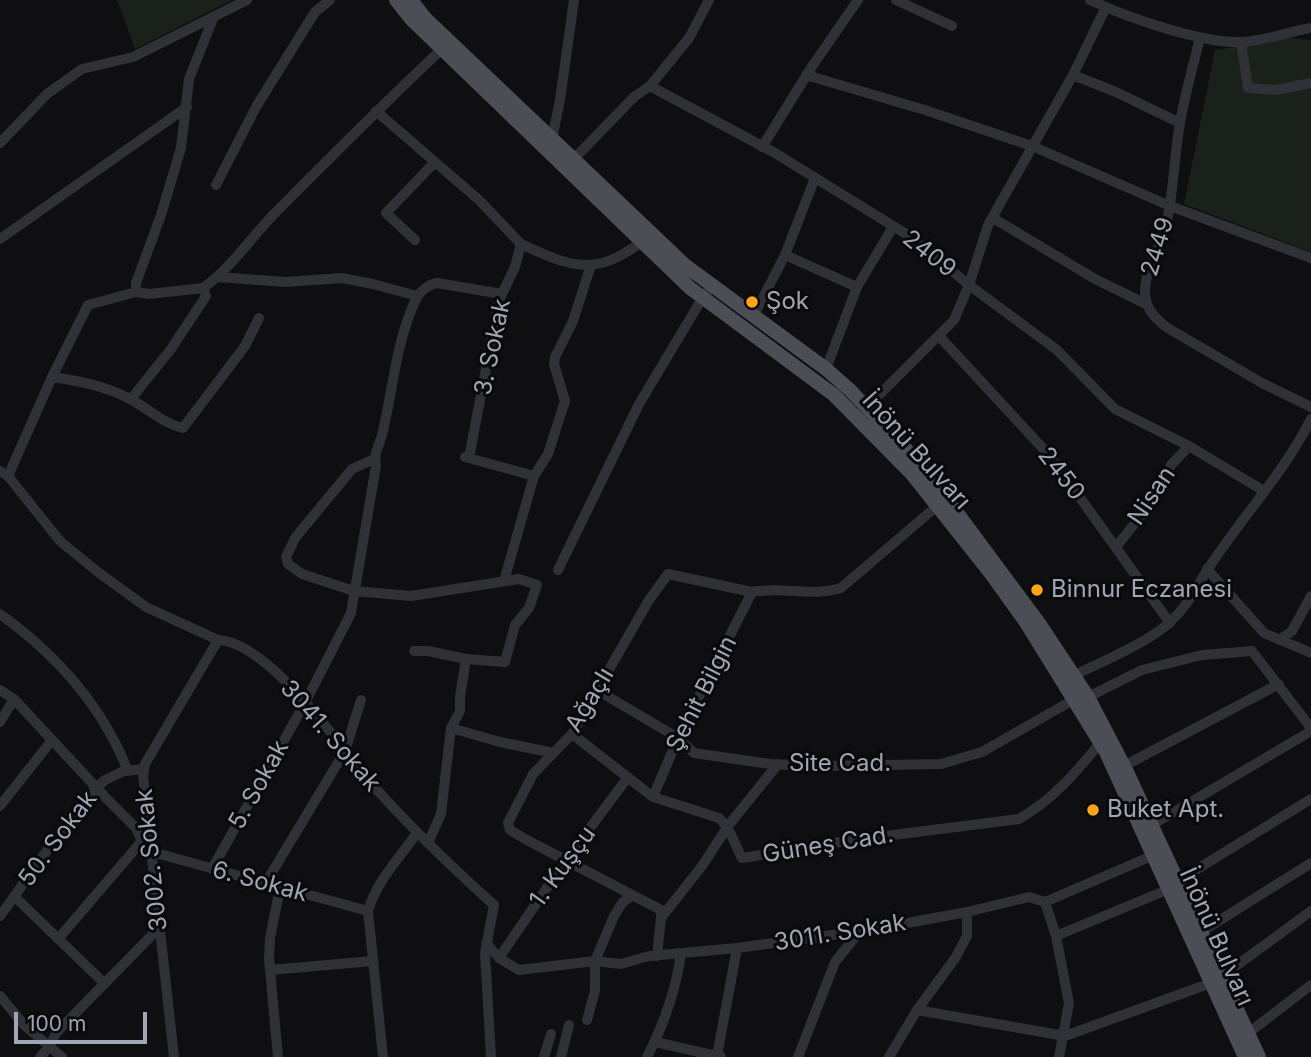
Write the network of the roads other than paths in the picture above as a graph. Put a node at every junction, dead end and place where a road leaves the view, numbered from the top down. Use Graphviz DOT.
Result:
graph roads {
  1 [pos="247,0"];
  2 [pos="330,0"];
  3 [pos="396,0"];
  4 [pos="411,0"];
  5 [pos="574,0"];
  6 [pos="709,0"];
  7 [pos="858,0"];
  8 [pos="896,0"];
  9 [pos="1090,0"];
  10 [pos="1106,7"];
  11 [pos="214,16"];
  12 [pos="952,26"];
  13 [pos="1311,28"];
  14 [pos="1200,38"];
  15 [pos="1241,42"];
  16 [pos="442,49"];
  17 [pos="806,75"];
  18 [pos="1073,75"];
  19 [pos="1311,83"];
  20 [pos="650,86"];
  21 [pos="187,107"];
  22 [pos="376,111"];
  23 [pos="1180,123"];
  24 [pos="552,139"];
  25 [pos="0,143"];
  26 [pos="1032,146"];
  27 [pos="762,147"];
  28 [pos="435,162"];
  29 [pos="569,163"];
  30 [pos="815,178"];
  31 [pos="216,185"];
  32 [pos="1170,206"];
  33 [pos="993,218"];
  34 [pos="893,226"];
  35 [pos="0,239"];
  36 [pos="415,240"];
  37 [pos="641,242"];
  38 [pos="521,244"];
  39 [pos="785,255"];
  40 [pos="1311,258"];
  41 [pos="591,265"];
  42 [pos="218,277"];
  43 [pos="969,285"];
  44 [pos="856,287"];
  45 [pos="203,288"];
  46 [pos="136,292"];
  47 [pos="707,292"];
  48 [pos="502,294"];
  49 [pos="417,296"];
  50 [pos="1146,304"];
  51 [pos="753,317"];
  52 [pos="258,318"];
  53 [pos="939,336"];
  54 [pos="826,369"];
  55 [pos="52,377"];
  56 [pos="131,399"];
  57 [pos="1311,407"];
  58 [pos="866,408"];
  59 [pos="1311,419"];
  60 [pos="1299,443"];
  61 [pos="1189,446"];
  62 [pos="1311,448"];
  63 [pos="374,459"];
  64 [pos="4,474"];
  65 [pos="534,476"];
  66 [pos="1264,491"];
  67 [pos="937,506"];
  68 [pos="1116,547"];
  69 [pos="1208,569"];
  70 [pos="558,570"];
  71 [pos="504,581"];
  72 [pos="354,591"];
  73 [pos="752,592"];
  74 [pos="1311,596"];
  75 [pos="0,614"];
  76 [pos="1170,623"];
  77 [pos="1264,633"];
  78 [pos="218,640"];
  79 [pos="1279,640"];
  80 [pos="414,651"];
  81 [pos="1252,651"];
  82 [pos="1311,653"];
  83 [pos="466,659"];
  84 [pos="1068,678"];
  85 [pos="1279,684"];
  86 [pos="0,690"];
  87 [pos="597,690"];
  88 [pos="14,699"];
  89 [pos="1082,699"];
  90 [pos="361,700"];
  91 [pos="306,701"];
  92 [pos="0,722"];
  93 [pos="451,728"];
  94 [pos="1311,730"];
  95 [pos="572,734"];
  96 [pos="678,738"];
  97 [pos="52,740"];
  98 [pos="1101,742"];
  99 [pos="345,751"];
  100 [pos="551,755"];
  101 [pos="778,764"];
  102 [pos="1124,766"];
  103 [pos="144,769"];
  104 [pos="128,771"];
  105 [pos="628,777"];
  106 [pos="97,787"];
  107 [pos="653,797"];
  108 [pos="1311,799"];
  109 [pos="0,806"];
  110 [pos="1152,825"];
  111 [pos="728,826"];
  112 [pos="417,832"];
  113 [pos="142,841"];
  114 [pos="428,843"];
  115 [pos="152,852"];
  116 [pos="1154,855"];
  117 [pos="566,860"];
  118 [pos="1311,863"];
  119 [pos="212,869"];
  120 [pos="265,884"];
  121 [pos="1174,885"];
  122 [pos="280,888"];
  123 [pos="632,895"];
  124 [pos="15,897"];
  125 [pos="1045,902"];
  126 [pos="368,911"];
  127 [pos="1311,911"];
  128 [pos="967,912"];
  129 [pos="0,916"];
  130 [pos="662,918"];
  131 [pos="160,927"];
  132 [pos="860,931"];
  133 [pos="1201,932"];
  134 [pos="1056,936"];
  135 [pos="58,939"];
  136 [pos="485,943"];
  137 [pos="737,948"];
  138 [pos="681,954"];
  139 [pos="657,956"];
  140 [pos="499,958"];
  141 [pos="373,961"];
  142 [pos="594,961"];
  143 [pos="270,970"];
  144 [pos="1216,980"];
  145 [pos="104,984"];
  146 [pos="1311,985"];
  147 [pos="0,996"];
  148 [pos="917,1010"];
  149 [pos="587,1020"];
  150 [pos="569,1025"];
  151 [pos="551,1034"];
  152 [pos="1247,1034"];
  153 [pos="1065,1036"];
  154 [pos="655,1042"];
  155 [pos="50,1046"];
  156 [pos="719,1056"];
  157 [pos="40,1057"];
  158 [pos="62,1057"];
  159 [pos="174,1057"];
  160 [pos="278,1057"];
  161 [pos="383,1057"];
  162 [pos="491,1057"];
  163 [pos="544,1057"];
  164 [pos="561,1057"];
  165 [pos="647,1057"];
  166 [pos="799,1057"];
  167 [pos="889,1057"];
  168 [pos="1059,1057"];
  169 [pos="1245,1057"];
  170 [pos="1259,1057"];
  1 -- 11 [label="street"];
  2 -- 31 [label="street"];
  3 -- 16 [label="main road, İnönü Bulvarı"];
  4 -- 24 [label="main road, İnönü Bulvarı"];
  5 -- 24 [label="street"];
  6 -- 20 [label="street"];
  7 -- 17 [label="street"];
  8 -- 12 [label="street"];
  9 -- 10 [label="street"];
  10 -- 14 [label="street"];
  10 -- 18 [label="street"];
  11 -- 21 [label="street"];
  11 -- 25 [label="street"];
  13 -- 15 [label="street"];
  14 -- 15 [label="street"];
  14 -- 23 [label="street, 2449"];
  15 -- 19 [label="street"];
  16 -- 22 [label="street"];
  16 -- 29 [label="main road, İnönü Bulvarı"];
  17 -- 26 [label="street"];
  17 -- 27 [label="street"];
  18 -- 23 [label="street"];
  18 -- 26 [label="street"];
  20 -- 27 [label="street, 2409"];
  20 -- 29 [label="street"];
  21 -- 35 [label="street"];
  21 -- 46 [label="street"];
  22 -- 28 [label="street"];
  22 -- 42 [label="street"];
  23 -- 32 [label="street, 2449"];
  24 -- 29 [label="main road, İnönü Bulvarı"];
  26 -- 32 [label="street"];
  26 -- 33 [label="street"];
  27 -- 30 [label="street, 2409"];
  28 -- 36 [label="street"];
  28 -- 38 [label="street"];
  29 -- 37 [label="main road, İnönü Bulvarı"];
  29 -- 47 [label="main road, İnönü Bulvarı"];
  30 -- 34 [label="street, 2409"];
  30 -- 39 [label="street"];
  32 -- 40 [label="street"];
  32 -- 50 [label="street, 2449"];
  33 -- 43 [label="street"];
  33 -- 50 [label="street"];
  34 -- 43 [label="street, 2409"];
  34 -- 44 [label="street"];
  37 -- 41 [label="street"];
  37 -- 47 [label="main road, İnönü Bulvarı"];
  38 -- 41 [label="street"];
  38 -- 48 [label="street, 3. Sokak"];
  39 -- 44 [label="street"];
  39 -- 51 [label="street"];
  41 -- 65 [label="street"];
  42 -- 45 [label="street"];
  42 -- 49 [label="street"];
  43 -- 53 [label="street"];
  43 -- 61 [label="street, 2409"];
  44 -- 54 [label="street"];
  45 -- 46 [label="street"];
  45 -- 56 [label="street"];
  46 -- 55 [label="street"];
  47 -- 51 [label="main road, İnönü Bulvarı"];
  47 -- 67 [label="main road, İnönü Bulvarı"];
  47 -- 70 [label="street"];
  48 -- 49 [label="street"];
  48 -- 65 [label="street, 3. Sokak"];
  49 -- 63 [label="street, 5. Sokak"];
  50 -- 57 [label="street, 2449"];
  51 -- 54 [label="main road, İnönü Bulvarı"];
  52 -- 56 [label="street"];
  53 -- 58 [label="street"];
  53 -- 68 [label="street, 2450"];
  54 -- 58 [label="main road, İnönü Bulvarı"];
  55 -- 56 [label="street"];
  55 -- 64 [label="street"];
  58 -- 84 [label="main road, İnönü Bulvarı"];
  59 -- 60 [label="street"];
  60 -- 62 [label="street"];
  60 -- 66 [label="street"];
  61 -- 66 [label="street, 2409"];
  61 -- 68 [label="street, Nisan"];
  63 -- 72 [label="street, 5. Sokak"];
  63 -- 72 [label="street"];
  64 -- 78 [label="street, 3041. Sokak"];
  65 -- 71 [label="street"];
  66 -- 69 [label="street"];
  67 -- 73 [label="street"];
  67 -- 84 [label="main road, İnönü Bulvarı"];
  68 -- 76 [label="street, 2450"];
  69 -- 76 [label="street"];
  69 -- 77 [label="street"];
  71 -- 72 [label="street"];
  71 -- 83 [label="street"];
  72 -- 91 [label="street, 5. Sokak"];
  73 -- 87 [label="street, Ağaçlı"];
  73 -- 96 [label="street, Şehit Bilgin"];
  74 -- 79 [label="street"];
  75 -- 104 [label="street"];
  76 -- 84 [label="street"];
  77 -- 79 [label="street"];
  77 -- 81 [label="street"];
  78 -- 91 [label="street, 3041. Sokak"];
  78 -- 103 [label="street, 3002. Sokak"];
  79 -- 82 [label="street"];
  80 -- 83 [label="street"];
  81 -- 85 [label="street"];
  81 -- 89 [label="street, Site Cad."];
  83 -- 93 [label="street"];
  84 -- 89 [label="main road, İnönü Bulvarı"];
  85 -- 94 [label="street"];
  85 -- 102 [label="street"];
  86 -- 88 [label="street"];
  87 -- 95 [label="street, Ağaçlı"];
  87 -- 96 [label="street, Site Cad."];
  88 -- 92 [label="street"];
  88 -- 97 [label="street"];
  89 -- 98 [label="main road, İnönü Bulvarı"];
  89 -- 101 [label="street, Site Cad."];
  89 -- 102 [label="main road"];
  90 -- 99 [label="street"];
  91 -- 99 [label="street, 3041. Sokak"];
  91 -- 119 [label="street, 5. Sokak"];
  93 -- 100 [label="street"];
  93 -- 114 [label="street"];
  94 -- 110 [label="street"];
  95 -- 100 [label="street, Ağaçlı"];
  95 -- 105 [label="street, Güneş Cad."];
  96 -- 101 [label="street, Site Cad."];
  96 -- 107 [label="street, Şehit Bilgin"];
  97 -- 106 [label="street"];
  97 -- 109 [label="street"];
  98 -- 111 [label="street, Güneş Cad."];
  98 -- 116 [label="main road, İnönü Bulvarı"];
  99 -- 112 [label="street, 3041. Sokak"];
  99 -- 120 [label="street"];
  100 -- 117 [label="street, Ağaçlı"];
  101 -- 111 [label="street"];
  102 -- 110 [label="main road"];
  103 -- 104 [label="street"];
  103 -- 115 [label="street, 3002. Sokak"];
  104 -- 106 [label="street, 50. Sokak"];
  105 -- 107 [label="street, Güneş Cad."];
  105 -- 117 [label="street, 1. Kuşçu"];
  106 -- 113 [label="street"];
  106 -- 124 [label="street, 50. Sokak"];
  107 -- 111 [label="street, Güneş Cad."];
  108 -- 121 [label="street"];
  110 -- 121 [label="main road"];
  111 -- 130 [label="street"];
  112 -- 114 [label="street, 3041. Sokak"];
  112 -- 126 [label="street"];
  113 -- 115 [label="street"];
  113 -- 135 [label="street"];
  114 -- 136 [label="street, 3041. Sokak"];
  115 -- 119 [label="street, 6. Sokak"];
  115 -- 131 [label="street, 3002. Sokak"];
  116 -- 121 [label="main road, İnönü Bulvarı"];
  116 -- 125 [label="street"];
  117 -- 123 [label="street"];
  117 -- 140 [label="street, 1. Kuşçu"];
  118 -- 133 [label="street"];
  119 -- 120 [label="street, 6. Sokak"];
  120 -- 122 [label="street, 6. Sokak"];
  121 -- 133 [label="main road"];
  121 -- 134 [label="street"];
  121 -- 144 [label="main road, İnönü Bulvarı"];
  122 -- 126 [label="street, 6. Sokak"];
  122 -- 143 [label="street"];
  123 -- 130 [label="street"];
  123 -- 142 [label="street"];
  124 -- 129 [label="street, 50. Sokak"];
  124 -- 135 [label="street"];
  125 -- 128 [label="street, 3011. Sokak"];
  125 -- 134 [label="street"];
  126 -- 141 [label="street"];
  127 -- 144 [label="street"];
  128 -- 132 [label="street, 3011. Sokak"];
  128 -- 148 [label="street"];
  130 -- 139 [label="street"];
  131 -- 145 [label="street"];
  131 -- 159 [label="street, 3002. Sokak"];
  132 -- 137 [label="street, 3011. Sokak"];
  132 -- 166 [label="street"];
  133 -- 144 [label="main road"];
  134 -- 153 [label="street"];
  135 -- 145 [label="street"];
  136 -- 140 [label="street, 3011. Sokak"];
  136 -- 162 [label="street, 3041. Sokak"];
  137 -- 138 [label="street, 3011. Sokak"];
  137 -- 156 [label="street"];
  138 -- 139 [label="street, 3011. Sokak"];
  138 -- 154 [label="street"];
  139 -- 142 [label="street, 3011. Sokak"];
  140 -- 142 [label="street, 3011. Sokak"];
  141 -- 143 [label="street"];
  141 -- 161 [label="street"];
  142 -- 149 [label="street"];
  143 -- 160 [label="street"];
  144 -- 152 [label="main road"];
  144 -- 153 [label="street"];
  144 -- 169 [label="main road, İnönü Bulvarı"];
  145 -- 155 [label="street"];
  146 -- 152 [label="street"];
  147 -- 155 [label="street"];
  148 -- 153 [label="street"];
  148 -- 167 [label="street"];
  150 -- 164 [label="street"];
  151 -- 163 [label="street"];
  152 -- 170 [label="main road"];
  153 -- 168 [label="street"];
  154 -- 156 [label="street"];
  154 -- 165 [label="street"];
  155 -- 157 [label="street"];
  155 -- 158 [label="street"];
}
